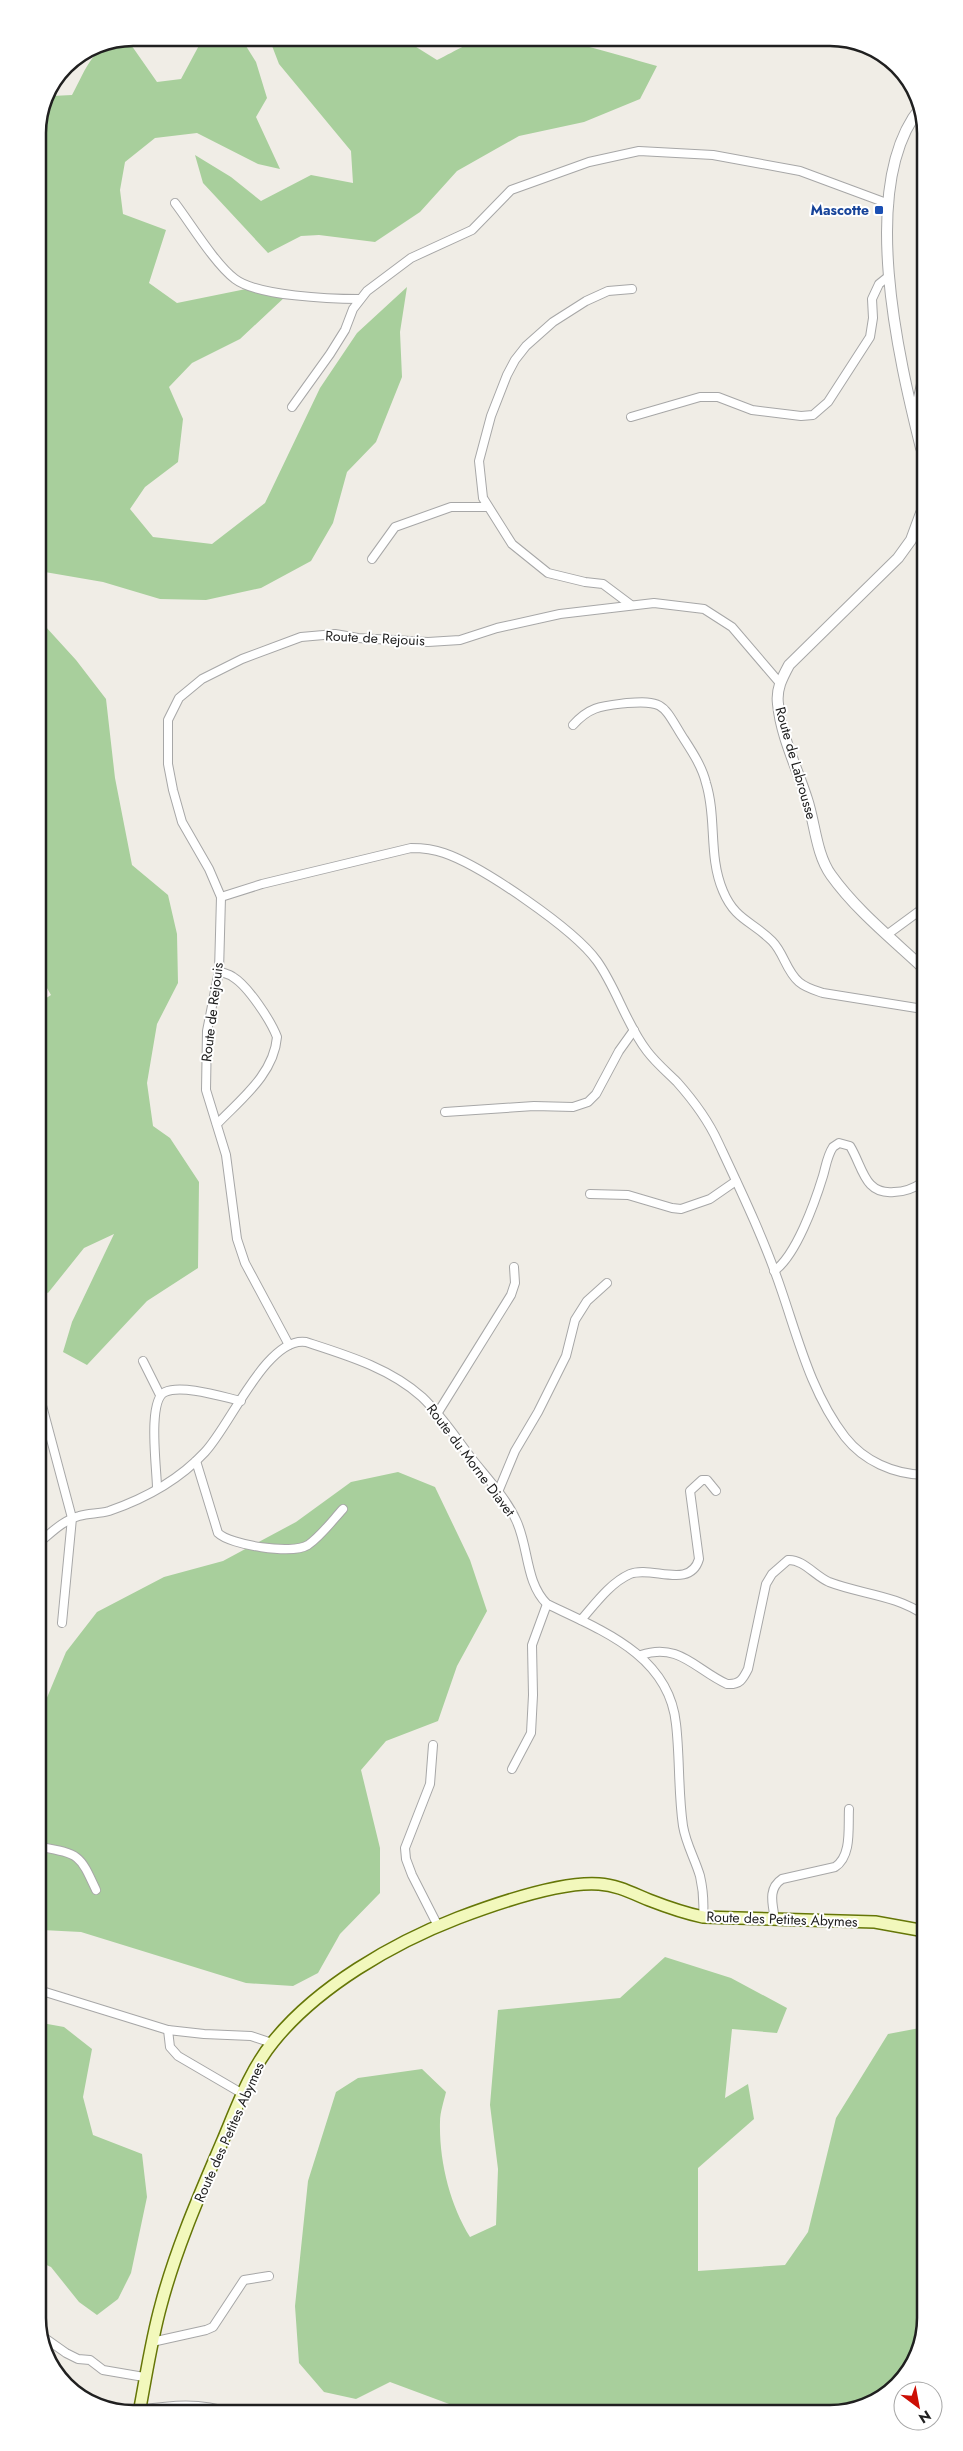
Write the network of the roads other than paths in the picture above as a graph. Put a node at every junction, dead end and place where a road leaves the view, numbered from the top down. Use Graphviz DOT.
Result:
graph roads {
  1 [pos="915,114"];
  2 [pos="175,203"];
  3 [pos="889,204"];
  4 [pos="888,276"];
  5 [pos="632,289"];
  6 [pos="360,299"];
  7 [pos="917,403"];
  8 [pos="292,407"];
  9 [pos="631,417"];
  10 [pos="914,418"];
  11 [pos="917,431"];
  12 [pos="487,507"];
  13 [pos="917,524"];
  14 [pos="372,559"];
  15 [pos="631,605"];
  16 [pos="780,682"];
  17 [pos="573,726"];
  18 [pos="220,897"];
  19 [pos="917,913"];
  20 [pos="888,934"];
  21 [pos="917,962"];
  22 [pos="218,971"];
  23 [pos="917,1008"];
  24 [pos="634,1030"];
  25 [pos="445,1112"];
  26 [pos="217,1124"];
  27 [pos="736,1181"];
  28 [pos="917,1186"];
  29 [pos="590,1194"];
  30 [pos="514,1268"];
  31 [pos="774,1271"];
  32 [pos="607,1284"];
  33 [pos="289,1345"];
  34 [pos="144,1361"];
  35 [pos="160,1395"];
  36 [pos="241,1401"];
  37 [pos="437,1414"];
  38 [pos="46,1420"];
  39 [pos="196,1461"];
  40 [pos="917,1474"];
  41 [pos="157,1488"];
  42 [pos="716,1491"];
  43 [pos="498,1492"];
  44 [pos="344,1509"];
  45 [pos="72,1518"];
  46 [pos="46,1537"];
  47 [pos="547,1604"];
  48 [pos="917,1610"];
  49 [pos="581,1620"];
  50 [pos="62,1623"];
  51 [pos="641,1655"];
  52 [pos="433,1745"];
  53 [pos="512,1769"];
  54 [pos="849,1810"];
  55 [pos="46,1848"];
  56 [pos="96,1890"];
  57 [pos="703,1917"];
  58 [pos="775,1920"];
  59 [pos="438,1926"];
  60 [pos="917,1930"];
  61 [pos="46,1992"];
  62 [pos="168,2030"];
  63 [pos="272,2042"];
  64 [pos="243,2094"];
  65 [pos="269,2276"];
  66 [pos="50,2342"];
  67 [pos="152,2342"];
  68 [pos="144,2377"];
  69 [pos="141,2405"];
  1 -- 3 [label="street"];
  2 -- 6 [label="street"];
  3 -- 4 [label="street"];
  3 -- 6 [label="street"];
  4 -- 9 [label="street"];
  4 -- 10 [label="street"];
  5 -- 12 [label="street"];
  6 -- 8 [label="street"];
  7 -- 10 [label="street"];
  10 -- 11 [label="street"];
  12 -- 14 [label="street"];
  12 -- 15 [label="street"];
  13 -- 16 [label="street, Route de Labrousse"];
  15 -- 16 [label="street, Route de Rejouis"];
  15 -- 18 [label="street, Route de Rejouis"];
  16 -- 20 [label="street, Route de Labrousse"];
  17 -- 23 [label="street"];
  18 -- 22 [label="street, Route de Rejouis"];
  18 -- 24 [label="street"];
  19 -- 20 [label="street"];
  20 -- 21 [label="street, Route de Labrousse"];
  22 -- 26 [label="street, Route de Rejouis"];
  22 -- 26 [label="street"];
  24 -- 25 [label="street"];
  24 -- 27 [label="street"];
  26 -- 33 [label="street, Route de Rejouis"];
  27 -- 29 [label="street"];
  27 -- 31 [label="street"];
  28 -- 31 [label="street"];
  30 -- 37 [label="street"];
  31 -- 40 [label="street"];
  32 -- 43 [label="street"];
  33 -- 36 [label="street"];
  33 -- 37 [label="street, Route du Morne Diavet"];
  34 -- 35 [label="street"];
  35 -- 36 [label="street"];
  35 -- 41 [label="street"];
  36 -- 39 [label="street"];
  37 -- 43 [label="street, Route du Morne Diavet"];
  38 -- 45 [label="street"];
  39 -- 41 [label="street"];
  39 -- 44 [label="street"];
  41 -- 45 [label="street"];
  42 -- 49 [label="street"];
  43 -- 47 [label="street, Route du Morne Diavet"];
  45 -- 46 [label="street"];
  45 -- 50 [label="street"];
  47 -- 49 [label="street"];
  47 -- 53 [label="street"];
  48 -- 51 [label="street"];
  49 -- 51 [label="street"];
  51 -- 57 [label="street"];
  52 -- 59 [label="street"];
  54 -- 58 [label="street"];
  55 -- 56 [label="street"];
  57 -- 58 [label="main road, Route des Petites Abymes"];
  57 -- 59 [label="main road, Route des Petites Abymes"];
  58 -- 60 [label="main road, Route des Petites Abymes"];
  59 -- 63 [label="main road, Route des Petites Abymes"];
  61 -- 62 [label="street"];
  62 -- 63 [label="street"];
  62 -- 64 [label="street"];
  63 -- 64 [label="main road, Route des Petites Abymes"];
  64 -- 67 [label="main road, Route des Petites Abymes"];
  65 -- 67 [label="street"];
  66 -- 68 [label="street"];
  67 -- 68 [label="main road, Route des Petites Abymes"];
  68 -- 69 [label="main road, Route des Petites Abymes"];
}
